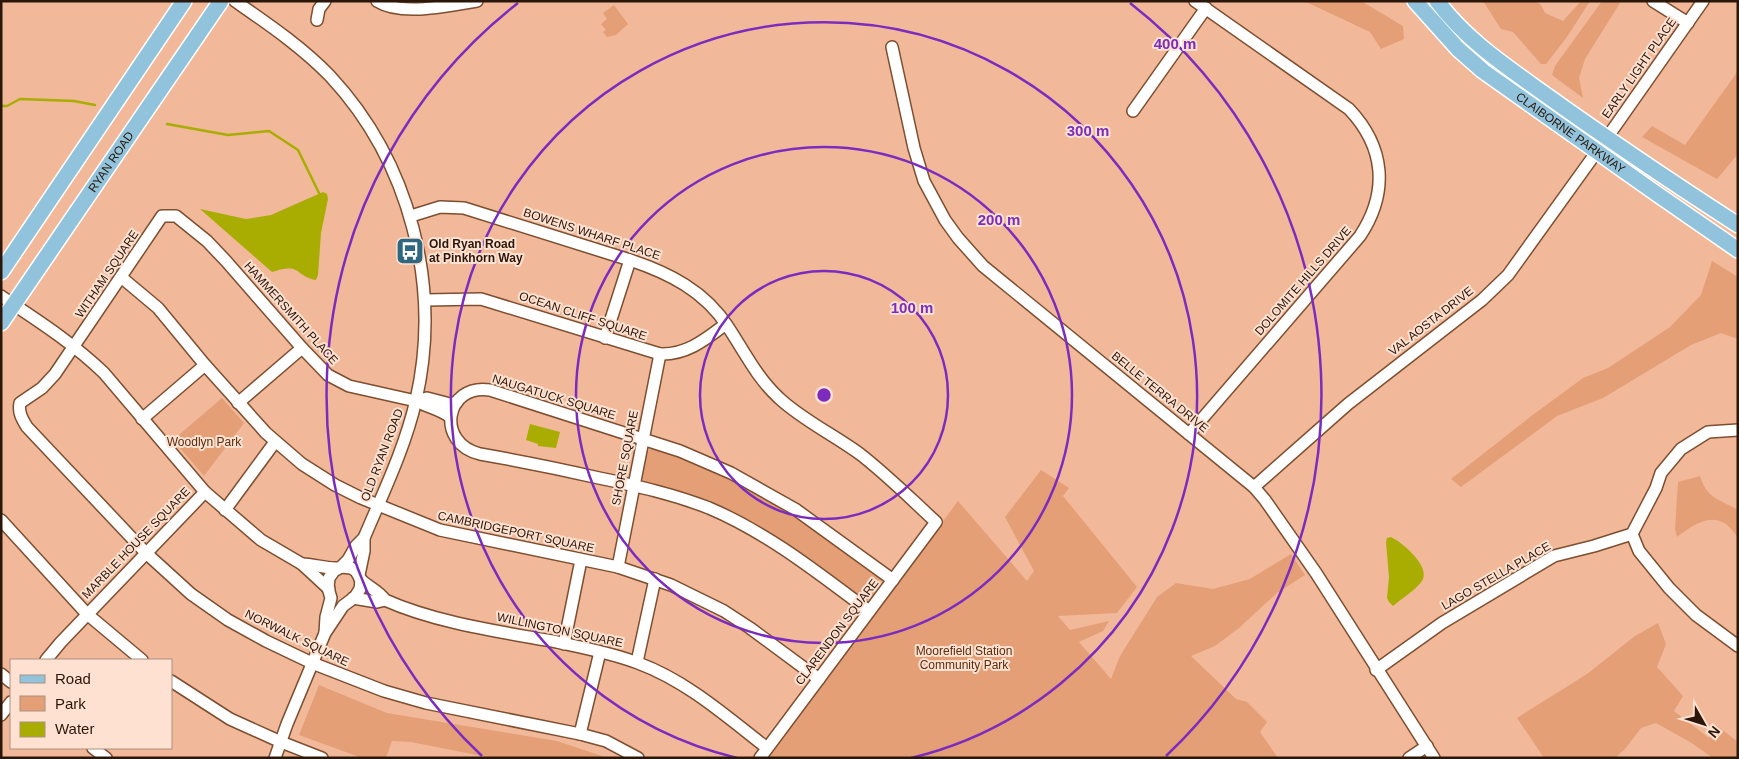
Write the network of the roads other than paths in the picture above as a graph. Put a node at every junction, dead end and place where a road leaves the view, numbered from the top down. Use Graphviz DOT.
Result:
graph roads {
  1 [pos="184,1"];
  2 [pos="221,1"];
  3 [pos="235,1"];
  4 [pos="325,1"];
  5 [pos="377,1"];
  6 [pos="477,1"];
  7 [pos="1196,1"];
  8 [pos="1415,1"];
  9 [pos="1437,1"];
  10 [pos="1653,1"];
  11 [pos="1703,1"];
  12 [pos="1206,8"];
  13 [pos="317,20"];
  14 [pos="1688,23"];
  15 [pos="892,47"];
  16 [pos="1133,111"];
  17 [pos="1606,138"];
  18 [pos="1597,151"];
  19 [pos="162,216"];
  20 [pos="411,216"];
  21 [pos="1738,225"];
  22 [pos="1738,250"];
  23 [pos="630,260"];
  24 [pos="1,272"];
  25 [pos="121,277"];
  26 [pos="1,296"];
  27 [pos="425,300"];
  28 [pos="14,305"];
  29 [pos="1,323"];
  30 [pos="726,324"];
  31 [pos="605,338"];
  32 [pos="74,347"];
  33 [pos="302,348"];
  34 [pos="660,354"];
  35 [pos="205,364"];
  36 [pos="416,401"];
  37 [pos="457,402"];
  38 [pos="238,403"];
  39 [pos="450,417"];
  40 [pos="142,419"];
  41 [pos="1738,430"];
  42 [pos="1190,434"];
  43 [pos="643,440"];
  44 [pos="276,442"];
  45 [pos="634,484"];
  46 [pos="1254,488"];
  47 [pos="205,492"];
  48 [pos="378,506"];
  49 [pos="224,510"];
  50 [pos="1,520"];
  51 [pos="936,522"];
  52 [pos="1632,534"];
  53 [pos="364,538"];
  54 [pos="146,553"];
  55 [pos="580,560"];
  56 [pos="302,564"];
  57 [pos="618,567"];
  58 [pos="340,568"];
  59 [pos="360,577"];
  60 [pos="655,579"];
  61 [pos="893,580"];
  62 [pos="329,590"];
  63 [pos="351,599"];
  64 [pos="385,600"];
  65 [pos="869,611"];
  66 [pos="88,614"];
  67 [pos="324,633"];
  68 [pos="564,644"];
  69 [pos="1738,646"];
  70 [pos="600,652"];
  71 [pos="47,659"];
  72 [pos="141,659"];
  73 [pos="637,662"];
  74 [pos="312,663"];
  75 [pos="1376,670"];
  76 [pos="819,679"];
  77 [pos="172,682"];
  78 [pos="10,703"];
  79 [pos="1,715"];
  80 [pos="580,734"];
  81 [pos="281,742"];
  82 [pos="1427,746"];
  83 [pos="764,753"];
  84 [pos="275,758"];
  85 [pos="322,758"];
  86 [pos="638,758"];
  87 [pos="1409,758"];
  88 [pos="1434,758"];
  1 -- 24 [label="main road"];
  2 -- 28 [label="main road, RYAN ROAD"];
  3 -- 20 [label="street, OLD RYAN ROAD"];
  4 -- 13 [label="street"];
  5 -- 6 [label="street"];
  7 -- 12 [label="street, DOLOMITE HILLS DRIVE"];
  8 -- 18 [label="main road, CLAIBORNE PARKWAY"];
  9 -- 17 [label="main road, CLAIBORNE PARKWAY"];
  10 -- 14 [label="street"];
  11 -- 14 [label="street, EARLY LIGHT PLACE"];
  12 -- 16 [label="street"];
  12 -- 42 [label="street, DOLOMITE HILLS DRIVE"];
  14 -- 17 [label="street, EARLY LIGHT PLACE"];
  15 -- 42 [label="street, BELLE TERRA DRIVE"];
  17 -- 18 [label="street, EARLY LIGHT PLACE"];
  17 -- 21 [label="main road, CLAIBORNE PARKWAY"];
  18 -- 22 [label="main road, CLAIBORNE PARKWAY"];
  18 -- 46 [label="street, VAL AOSTA DRIVE"];
  19 -- 25 [label="street, WITHAM SQUARE"];
  19 -- 33 [label="street, HAMMERSMITH PLACE"];
  20 -- 23 [label="street, BOWENS WHARF PLACE"];
  20 -- 27 [label="street, OLD RYAN ROAD"];
  23 -- 30 [label="street, BOWENS WHARF PLACE"];
  23 -- 31 [label="street"];
  25 -- 32 [label="street, WITHAM SQUARE"];
  25 -- 35 [label="street, CAMBRIDGEPORT SQUARE"];
  26 -- 28 [label="street"];
  27 -- 31 [label="street, OCEAN CLIFF SQUARE"];
  27 -- 36 [label="street, OLD RYAN ROAD"];
  28 -- 29 [label="main road, RYAN ROAD"];
  28 -- 32 [label="street"];
  30 -- 34 [label="street, OCEAN CLIFF SQUARE"];
  30 -- 51 [label="street, BOWENS WHARF PLACE"];
  31 -- 34 [label="street, OCEAN CLIFF SQUARE"];
  32 -- 40 [label="street"];
  32 -- 54 [label="street, NORWALK SQUARE"];
  33 -- 36 [label="street, HAMMERSMITH PLACE"];
  33 -- 38 [label="street"];
  34 -- 43 [label="street, SHORE SQUARE"];
  35 -- 38 [label="street, CAMBRIDGEPORT SQUARE"];
  35 -- 40 [label="street"];
  36 -- 37 [label="street, HAMMERSMITH PLACE"];
  36 -- 39 [label="street, HAMMERSMITH PLACE"];
  36 -- 48 [label="street, OLD RYAN ROAD"];
  37 -- 39 [label="street"];
  37 -- 43 [label="street, NAUGATUCK SQUARE"];
  38 -- 44 [label="street, CAMBRIDGEPORT SQUARE"];
  39 -- 45 [label="street"];
  40 -- 47 [label="street"];
  41 -- 52 [label="street"];
  42 -- 46 [label="street, BELLE TERRA DRIVE"];
  43 -- 45 [label="street, SHORE SQUARE"];
  43 -- 61 [label="street, NAUGATUCK SQUARE"];
  44 -- 48 [label="street, CAMBRIDGEPORT SQUARE"];
  44 -- 49 [label="street"];
  45 -- 57 [label="street, SHORE SQUARE"];
  45 -- 65 [label="street"];
  46 -- 75 [label="street, BELLE TERRA DRIVE"];
  47 -- 49 [label="street"];
  47 -- 54 [label="street, MARBLE HOUSE SQUARE"];
  48 -- 53 [label="street, OLD RYAN ROAD"];
  48 -- 55 [label="street, CAMBRIDGEPORT SQUARE"];
  49 -- 56 [label="street"];
  50 -- 66 [label="street"];
  51 -- 61 [label="street, CLARENDON SQUARE"];
  52 -- 69 [label="street"];
  52 -- 75 [label="street, LAGO STELLA PLACE"];
  53 -- 58 [label="street, OLD RYAN ROAD"];
  53 -- 59 [label="street, OLD RYAN ROAD"];
  54 -- 66 [label="street, MARBLE HOUSE SQUARE"];
  54 -- 74 [label="street, NORWALK SQUARE"];
  55 -- 57 [label="street, CAMBRIDGEPORT SQUARE"];
  55 -- 68 [label="street"];
  56 -- 58 [label="street"];
  56 -- 62 [label="street"];
  57 -- 60 [label="street, CAMBRIDGEPORT SQUARE"];
  58 -- 59 [label="street"];
  58 -- 62 [label="street, OLD RYAN ROAD"];
  59 -- 63 [label="street, OLD RYAN ROAD"];
  59 -- 64 [label="street, WILLINGTON SQUARE"];
  60 -- 73 [label="street"];
  60 -- 76 [label="street, CAMBRIDGEPORT SQUARE"];
  61 -- 65 [label="street, CLARENDON SQUARE"];
  62 -- 63 [label="street"];
  62 -- 67 [label="street, OLD RYAN ROAD"];
  63 -- 64 [label="street, WILLINGTON SQUARE"];
  63 -- 67 [label="street, OLD RYAN ROAD"];
  64 -- 68 [label="street, WILLINGTON SQUARE"];
  65 -- 76 [label="street, CLARENDON SQUARE"];
  66 -- 71 [label="street, MARBLE HOUSE SQUARE"];
  66 -- 72 [label="street"];
  67 -- 74 [label="street, OLD RYAN ROAD"];
  68 -- 70 [label="street, WILLINGTON SQUARE"];
  70 -- 73 [label="street, WILLINGTON SQUARE"];
  70 -- 80 [label="street"];
  73 -- 83 [label="street, WILLINGTON SQUARE"];
  74 -- 80 [label="street, NORWALK SQUARE"];
  74 -- 81 [label="street, OLD RYAN ROAD"];
  75 -- 82 [label="street, BELLE TERRA DRIVE"];
  76 -- 83 [label="street, CLARENDON SQUARE"];
  77 -- 81 [label="street"];
  78 -- 79 [label="street"];
  80 -- 86 [label="street, NORWALK SQUARE"];
  81 -- 84 [label="street, OLD RYAN ROAD"];
  81 -- 85 [label="street"];
  82 -- 87 [label="street"];
  82 -- 88 [label="street, BELLE TERRA DRIVE"];
}
